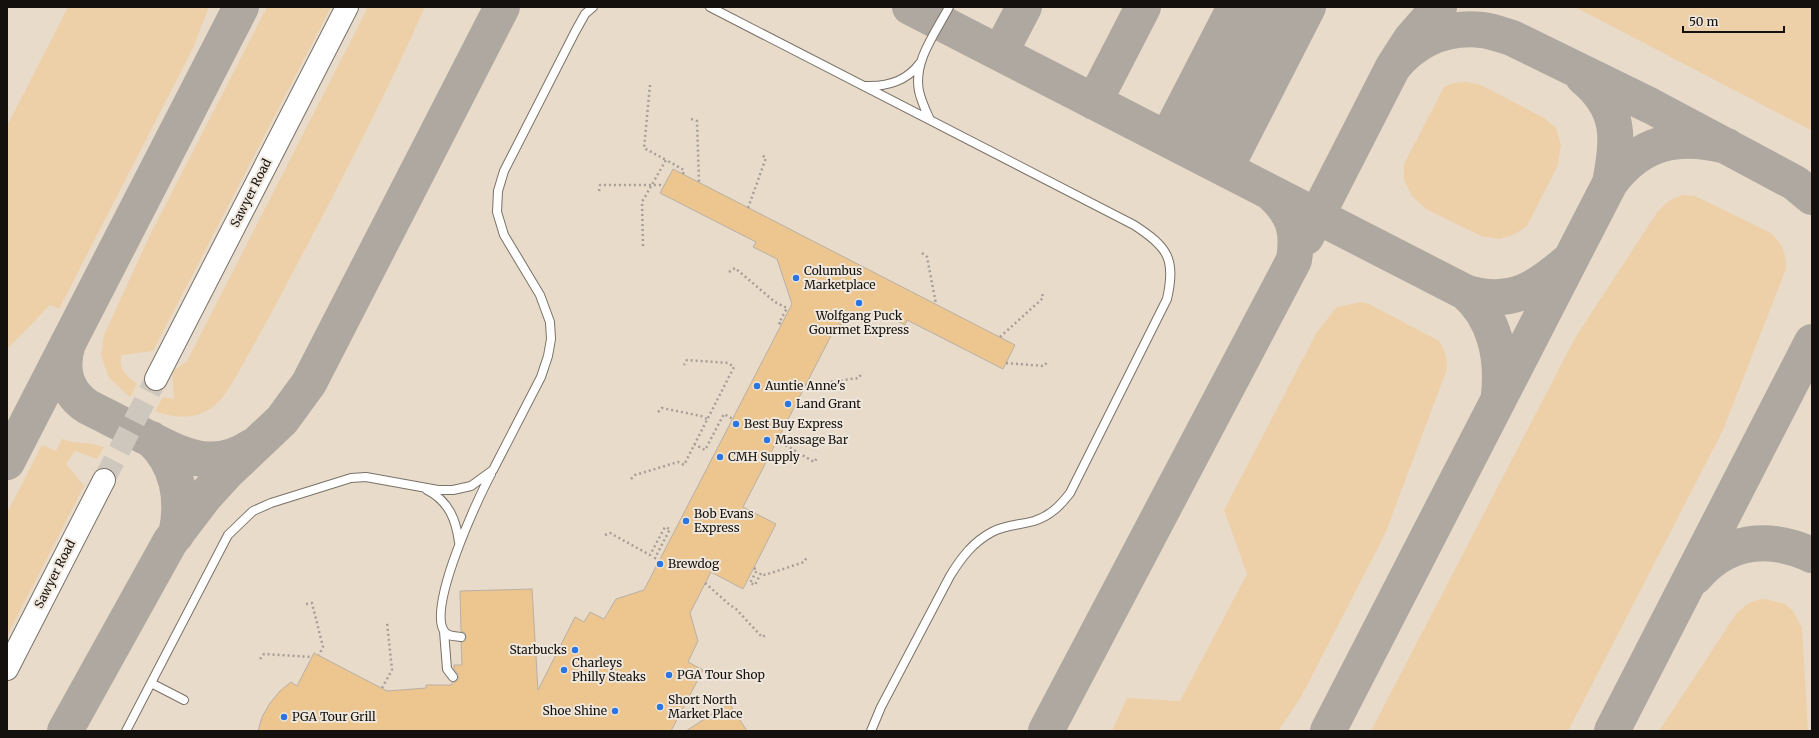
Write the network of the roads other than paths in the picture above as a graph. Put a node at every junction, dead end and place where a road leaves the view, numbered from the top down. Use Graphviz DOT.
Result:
graph roads {
  1 [pos="346,7"];
  2 [pos="593,7"];
  3 [pos="710,7"];
  4 [pos="949,7"];
  5 [pos="922,59"];
  6 [pos="864,86"];
  7 [pos="930,120"];
  8 [pos="156,379"];
  9 [pos="493,470"];
  10 [pos="104,480"];
  11 [pos="419,487"];
  12 [pos="460,546"];
  13 [pos="444,631"];
  14 [pos="461,637"];
  15 [pos="7,668"];
  16 [pos="453,677"];
  17 [pos="151,683"];
  18 [pos="184,700"];
  19 [pos="126,731"];
  20 [pos="871,731"];
  1 -- 8 [label="street, Sawyer Road"];
  2 -- 9 [label="lane"];
  3 -- 6 [label="lane"];
  4 -- 5 [label="lane"];
  5 -- 6 [label="lane"];
  5 -- 7 [label="lane"];
  6 -- 7 [label="lane"];
  7 -- 20 [label="lane"];
  9 -- 11 [label="lane"];
  9 -- 12 [label="lane"];
  10 -- 15 [label="street, Sawyer Road"];
  11 -- 12 [label="lane"];
  11 -- 17 [label="lane"];
  12 -- 13 [label="lane"];
  13 -- 14 [label="lane"];
  13 -- 16 [label="lane"];
  17 -- 18 [label="lane"];
  17 -- 19 [label="lane"];
}
